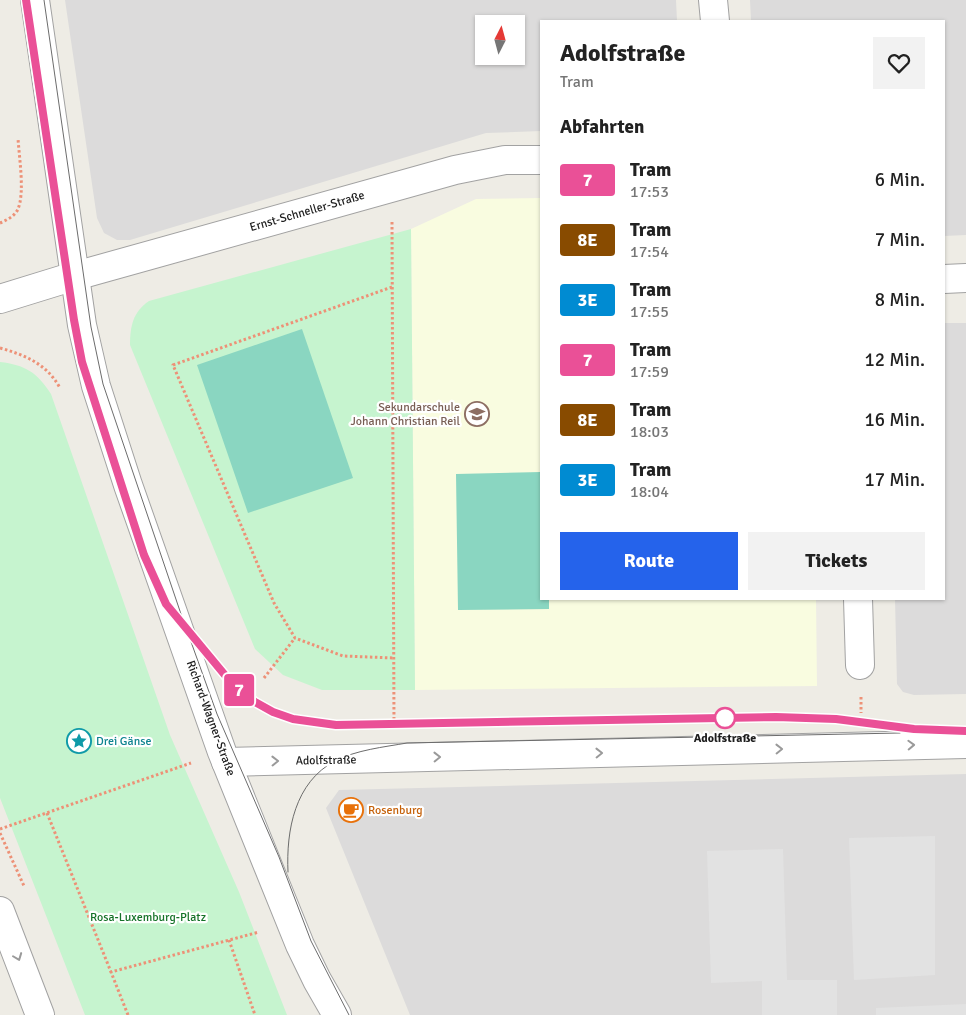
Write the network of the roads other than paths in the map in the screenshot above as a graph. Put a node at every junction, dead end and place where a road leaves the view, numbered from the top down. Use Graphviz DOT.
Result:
graph roads {
  1 [pos="35,0"];
  2 [pos="713,0"];
  3 [pos="715,20"];
  4 [pos="540,160"];
  5 [pos="75,276"];
  6 [pos="966,278"];
  7 [pos="945,279"];
  8 [pos="0,299"];
  9 [pos="858,600"];
  10 [pos="860,665"];
  11 [pos="966,744"];
  12 [pos="224,757"];
  13 [pos="0,912"];
  14 [pos="40,1015"];
  15 [pos="337,1015"];
  1 -- 5 [label="street, Richard-Wagner-Straße"];
  2 -- 3 [label="street"];
  4 -- 5 [label="street, Ernst-Schneller-Straße"];
  5 -- 8 [label="street, Ernst-Schneller-Straße"];
  5 -- 12 [label="street, Richard-Wagner-Straße"];
  6 -- 7 [label="street"];
  9 -- 10 [label="street"];
  12 -- 11 [label="street, Adolfstraße, one-way"];
  12 -- 15 [label="street, Richard-Wagner-Straße"];
  13 -- 14 [label="street, one-way"];
}
